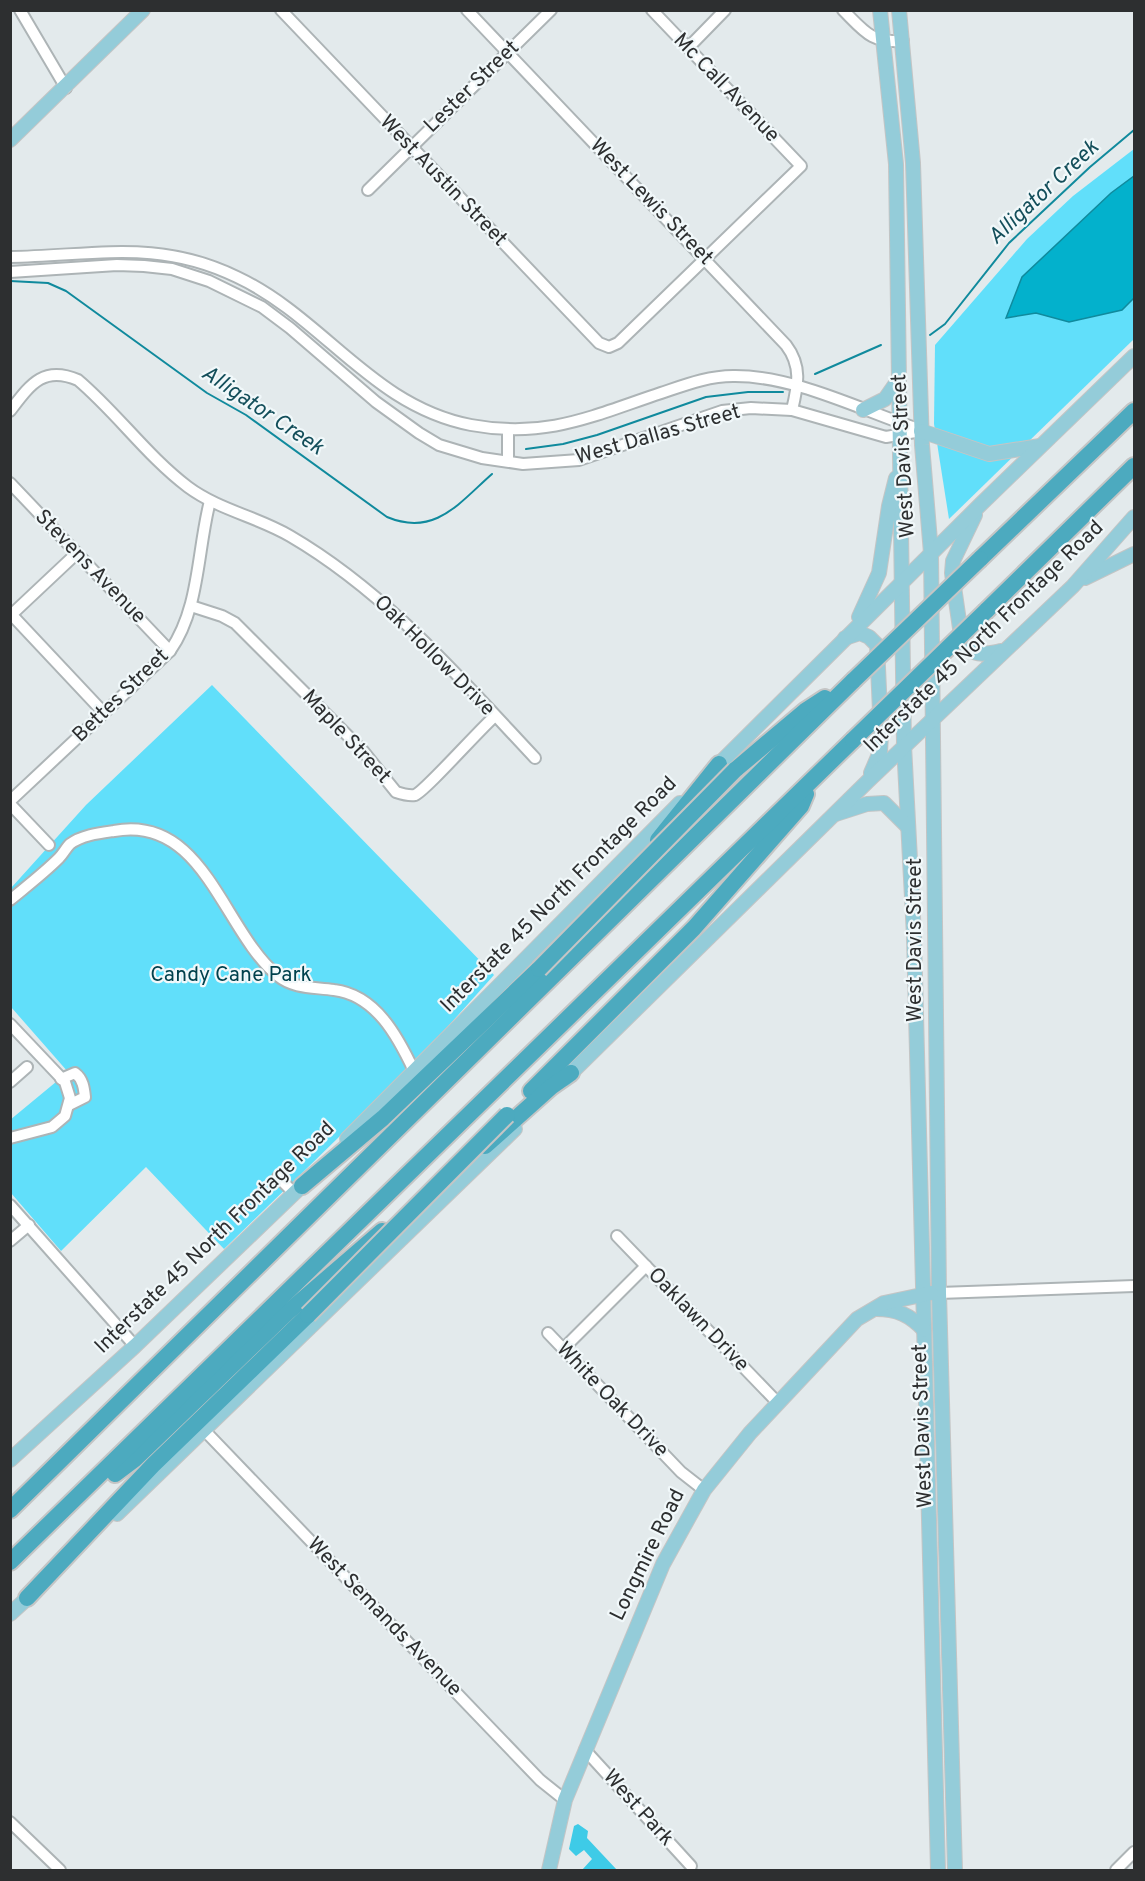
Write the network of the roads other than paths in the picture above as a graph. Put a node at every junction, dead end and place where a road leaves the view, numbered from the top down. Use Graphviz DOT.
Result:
graph roads {
  1 [pos="20,10"];
  2 [pos="143,10"];
  3 [pos="281,10"];
  4 [pos="467,10"];
  5 [pos="551,10"];
  6 [pos="652,10"];
  7 [pos="725,10"];
  8 [pos="843,10"];
  9 [pos="880,10"];
  10 [pos="899,10"];
  11 [pos="903,41"];
  12 [pos="885,42"];
  13 [pos="688,48"];
  14 [pos="508,53"];
  15 [pos="66,88"];
  16 [pos="10,140"];
  17 [pos="411,147"];
  18 [pos="368,190"];
  19 [pos="897,225"];
  20 [pos="917,246"];
  21 [pos="104,251"];
  22 [pos="10,257"];
  23 [pos="705,258"];
  24 [pos="105,266"];
  25 [pos="172,269"];
  26 [pos="222,271"];
  27 [pos="10,272"];
  28 [pos="247,282"];
  29 [pos="240,295"];
  30 [pos="316,331"];
  31 [pos="307,341"];
  32 [pos="1134,356"];
  33 [pos="899,379"];
  34 [pos="798,386"];
  35 [pos="409,404"];
  36 [pos="792,410"];
  37 [pos="863,410"];
  38 [pos="10,411"];
  39 [pos="1134,411"];
  40 [pos="401,421"];
  41 [pos="900,429"];
  42 [pos="508,430"];
  43 [pos="921,431"];
  44 [pos="1040,446"];
  45 [pos="508,461"];
  46 [pos="900,464"];
  47 [pos="1134,466"];
  48 [pos="10,483"];
  49 [pos="210,501"];
  50 [pos="980,505"];
  51 [pos="1134,517"];
  52 [pos="77,553"];
  53 [pos="931,553"];
  54 [pos="1134,554"];
  55 [pos="902,582"];
  56 [pos="1073,586"];
  57 [pos="191,606"];
  58 [pos="11,615"];
  59 [pos="848,634"];
  60 [pos="170,651"];
  61 [pos="1002,651"];
  62 [pos="854,680"];
  63 [pos="104,712"];
  64 [pos="495,716"];
  65 [pos="933,717"];
  66 [pos="904,745"];
  67 [pos="535,758"];
  68 [pos="720,764"];
  69 [pos="868,781"];
  70 [pos="810,782"];
  71 [pos="10,803"];
  72 [pos="832,816"];
  73 [pos="907,826"];
  74 [pos="49,845"];
  75 [pos="10,900"];
  76 [pos="10,1024"];
  77 [pos="27,1067"];
  78 [pos="414,1071"];
  79 [pos="571,1074"];
  80 [pos="455,1075"];
  81 [pos="62,1079"];
  82 [pos="10,1082"];
  83 [pos="69,1105"];
  84 [pos="10,1138"];
  85 [pos="278,1177"];
  86 [pos="298,1190"];
  87 [pos="10,1205"];
  88 [pos="29,1225"];
  89 [pos="617,1236"];
  90 [pos="10,1240"];
  91 [pos="646,1266"];
  92 [pos="1134,1286"];
  93 [pos="924,1293"];
  94 [pos="939,1293"];
  95 [pos="871,1309"];
  96 [pos="924,1330"];
  97 [pos="548,1334"];
  98 [pos="135,1346"];
  99 [pos="563,1348"];
  100 [pos="778,1403"];
  101 [pos="205,1431"];
  102 [pos="10,1460"];
  103 [pos="704,1490"];
  104 [pos="10,1510"];
  105 [pos="64,1512"];
  106 [pos="10,1562"];
  107 [pos="27,1598"];
  108 [pos="10,1614"];
  109 [pos="932,1622"];
  110 [pos="951,1718"];
  111 [pos="585,1750"];
  112 [pos="565,1800"];
  113 [pos="10,1822"];
  114 [pos="1134,1852"];
  115 [pos="691,1866"];
  116 [pos="60,1870"];
  117 [pos="549,1870"];
  118 [pos="938,1870"];
  119 [pos="955,1870"];
  120 [pos="1116,1870"];
  1 -- 15 [label="street"];
  2 -- 15 [label="main road"];
  3 -- 17 [label="street, West Austin Street"];
  4 -- 14 [label="street, West Lewis Street"];
  5 -- 14 [label="street, Lester Street"];
  6 -- 13 [label="street, Mc Call Avenue"];
  7 -- 13 [label="street"];
  8 -- 12 [label="street"];
  9 -- 12 [label="main road, West Davis Street"];
  10 -- 11 [label="main road, West Davis Street"];
  11 -- 12 [label="street"];
  11 -- 20 [label="main road, West Davis Street"];
  12 -- 19 [label="main road, West Davis Street"];
  13 -- 23 [label="street, Mc Call Avenue"];
  14 -- 17 [label="street, Lester Street"];
  14 -- 23 [label="street, West Lewis Street"];
  15 -- 16 [label="main road"];
  17 -- 18 [label="street, Lester Street"];
  17 -- 23 [label="street, West Austin Street"];
  19 -- 20 [label="main road"];
  19 -- 33 [label="main road, West Davis Street"];
  20 -- 43 [label="main road, West Davis Street"];
  21 -- 22 [label="street, West Dallas Street"];
  21 -- 24 [label="street"];
  21 -- 26 [label="street, West Dallas Street"];
  23 -- 34 [label="street, West Lewis Street"];
  24 -- 25 [label="street, West Dallas Street"];
  24 -- 27 [label="street, West Dallas Street"];
  25 -- 26 [label="street"];
  25 -- 29 [label="street, West Dallas Street"];
  26 -- 28 [label="street, West Dallas Street"];
  28 -- 29 [label="street"];
  28 -- 30 [label="street, West Dallas Street"];
  29 -- 31 [label="street, West Dallas Street"];
  30 -- 31 [label="street"];
  30 -- 35 [label="street, West Dallas Street"];
  31 -- 40 [label="street, West Dallas Street"];
  32 -- 44 [label="main road, Interstate 45 North Frontage Road"];
  33 -- 37 [label="main road"];
  33 -- 41 [label="main road, West Davis Street"];
  34 -- 36 [label="street, West Lewis Street"];
  34 -- 37 [label="street, West Dallas Street"];
  34 -- 42 [label="street, West Dallas Street"];
  35 -- 40 [label="street"];
  35 -- 42 [label="street, West Dallas Street"];
  36 -- 41 [label="street, West Dallas Street"];
  36 -- 45 [label="street, West Dallas Street"];
  37 -- 41 [label="street, West Dallas Street"];
  38 -- 49 [label="street, Oak Hollow Drive"];
  39 -- 62 [label="highway, bridge"];
  40 -- 45 [label="street, West Dallas Street"];
  41 -- 43 [label="street, West Dallas Street"];
  41 -- 46 [label="main road, West Davis Street"];
  42 -- 45 [label="street"];
  43 -- 44 [label="main road"];
  43 -- 53 [label="main road, West Davis Street"];
  44 -- 50 [label="main road, Interstate 45 North Frontage Road"];
  46 -- 55 [label="main road, West Davis Street"];
  46 -- 59 [label="main road"];
  47 -- 70 [label="highway, bridge"];
  48 -- 52 [label="street, Stevens Avenue"];
  49 -- 57 [label="street, Bettes Street"];
  49 -- 64 [label="street, Oak Hollow Drive"];
  50 -- 53 [label="main road, Interstate 45 North Frontage Road"];
  50 -- 61 [label="main road"];
  51 -- 56 [label="main road, Interstate 45 North Frontage Road"];
  52 -- 58 [label="street"];
  52 -- 60 [label="street, Stevens Avenue"];
  53 -- 55 [label="main road, Interstate 45 North Frontage Road"];
  53 -- 65 [label="main road, West Davis Street"];
  54 -- 56 [label="main road"];
  55 -- 59 [label="main road, Interstate 45 North Frontage Road"];
  55 -- 66 [label="main road, West Davis Street"];
  56 -- 61 [label="main road, Interstate 45 North Frontage Road"];
  57 -- 60 [label="street, Bettes Street"];
  57 -- 64 [label="street, Maple Street"];
  58 -- 63 [label="street"];
  59 -- 68 [label="main road, Interstate 45 North Frontage Road"];
  59 -- 69 [label="main road"];
  60 -- 63 [label="street, Bettes Street"];
  61 -- 65 [label="main road, Interstate 45 North Frontage Road"];
  62 -- 80 [label="highway"];
  62 -- 86 [label="highway, bridge"];
  63 -- 71 [label="street, Bettes Street"];
  64 -- 67 [label="street, Oak Hollow Drive"];
  65 -- 66 [label="main road, Interstate 45 North Frontage Road"];
  65 -- 94 [label="main road, West Davis Street"];
  66 -- 69 [label="main road, Interstate 45 North Frontage Road"];
  66 -- 73 [label="main road, West Davis Street"];
  68 -- 78 [label="main road, Interstate 45 North Frontage Road"];
  68 -- 80 [label="highway"];
  69 -- 72 [label="main road, Interstate 45 North Frontage Road"];
  70 -- 105 [label="highway"];
  70 -- 107 [label="highway, bridge"];
  71 -- 74 [label="street"];
  72 -- 73 [label="main road"];
  72 -- 79 [label="main road, Interstate 45 North Frontage Road"];
  73 -- 93 [label="main road, West Davis Street"];
  75 -- 78 [label="street"];
  76 -- 81 [label="street"];
  77 -- 82 [label="street"];
  78 -- 86 [label="main road, Interstate 45 North Frontage Road"];
  79 -- 101 [label="main road, Interstate 45 North Frontage Road"];
  79 -- 105 [label="highway"];
  80 -- 104 [label="highway"];
  81 -- 83 [label="street"];
  81 -- 83 [label="street"];
  83 -- 84 [label="street"];
  85 -- 86 [label="street"];
  86 -- 98 [label="main road, Interstate 45 North Frontage Road"];
  87 -- 88 [label="street"];
  88 -- 90 [label="street"];
  88 -- 98 [label="street"];
  89 -- 91 [label="street, Oaklawn Drive"];
  91 -- 99 [label="street"];
  91 -- 100 [label="street, Oaklawn Drive"];
  92 -- 94 [label="street"];
  93 -- 94 [label="main road, Longmire Road"];
  93 -- 95 [label="main road, Longmire Road"];
  93 -- 96 [label="main road, West Davis Street"];
  94 -- 110 [label="main road, West Davis Street"];
  95 -- 96 [label="main road"];
  95 -- 100 [label="main road, Longmire Road"];
  96 -- 109 [label="main road, West Davis Street"];
  97 -- 99 [label="street, White Oak Drive"];
  98 -- 102 [label="main road, Interstate 45 North Frontage Road"];
  99 -- 103 [label="street, White Oak Drive"];
  100 -- 103 [label="main road, Longmire Road"];
  101 -- 107 [label="main road, Interstate 45 North Frontage Road"];
  101 -- 112 [label="street, West Semands Avenue"];
  103 -- 111 [label="main road, Longmire Road"];
  105 -- 106 [label="highway"];
  107 -- 108 [label="main road, Interstate 45 North Frontage Road"];
  109 -- 110 [label="main road"];
  109 -- 118 [label="main road, West Davis Street"];
  110 -- 119 [label="main road, West Davis Street"];
  111 -- 112 [label="main road, Longmire Road"];
  111 -- 115 [label="street, West Park"];
  112 -- 117 [label="main road, Longmire Road"];
  113 -- 116 [label="street"];
  114 -- 120 [label="street"];
}
